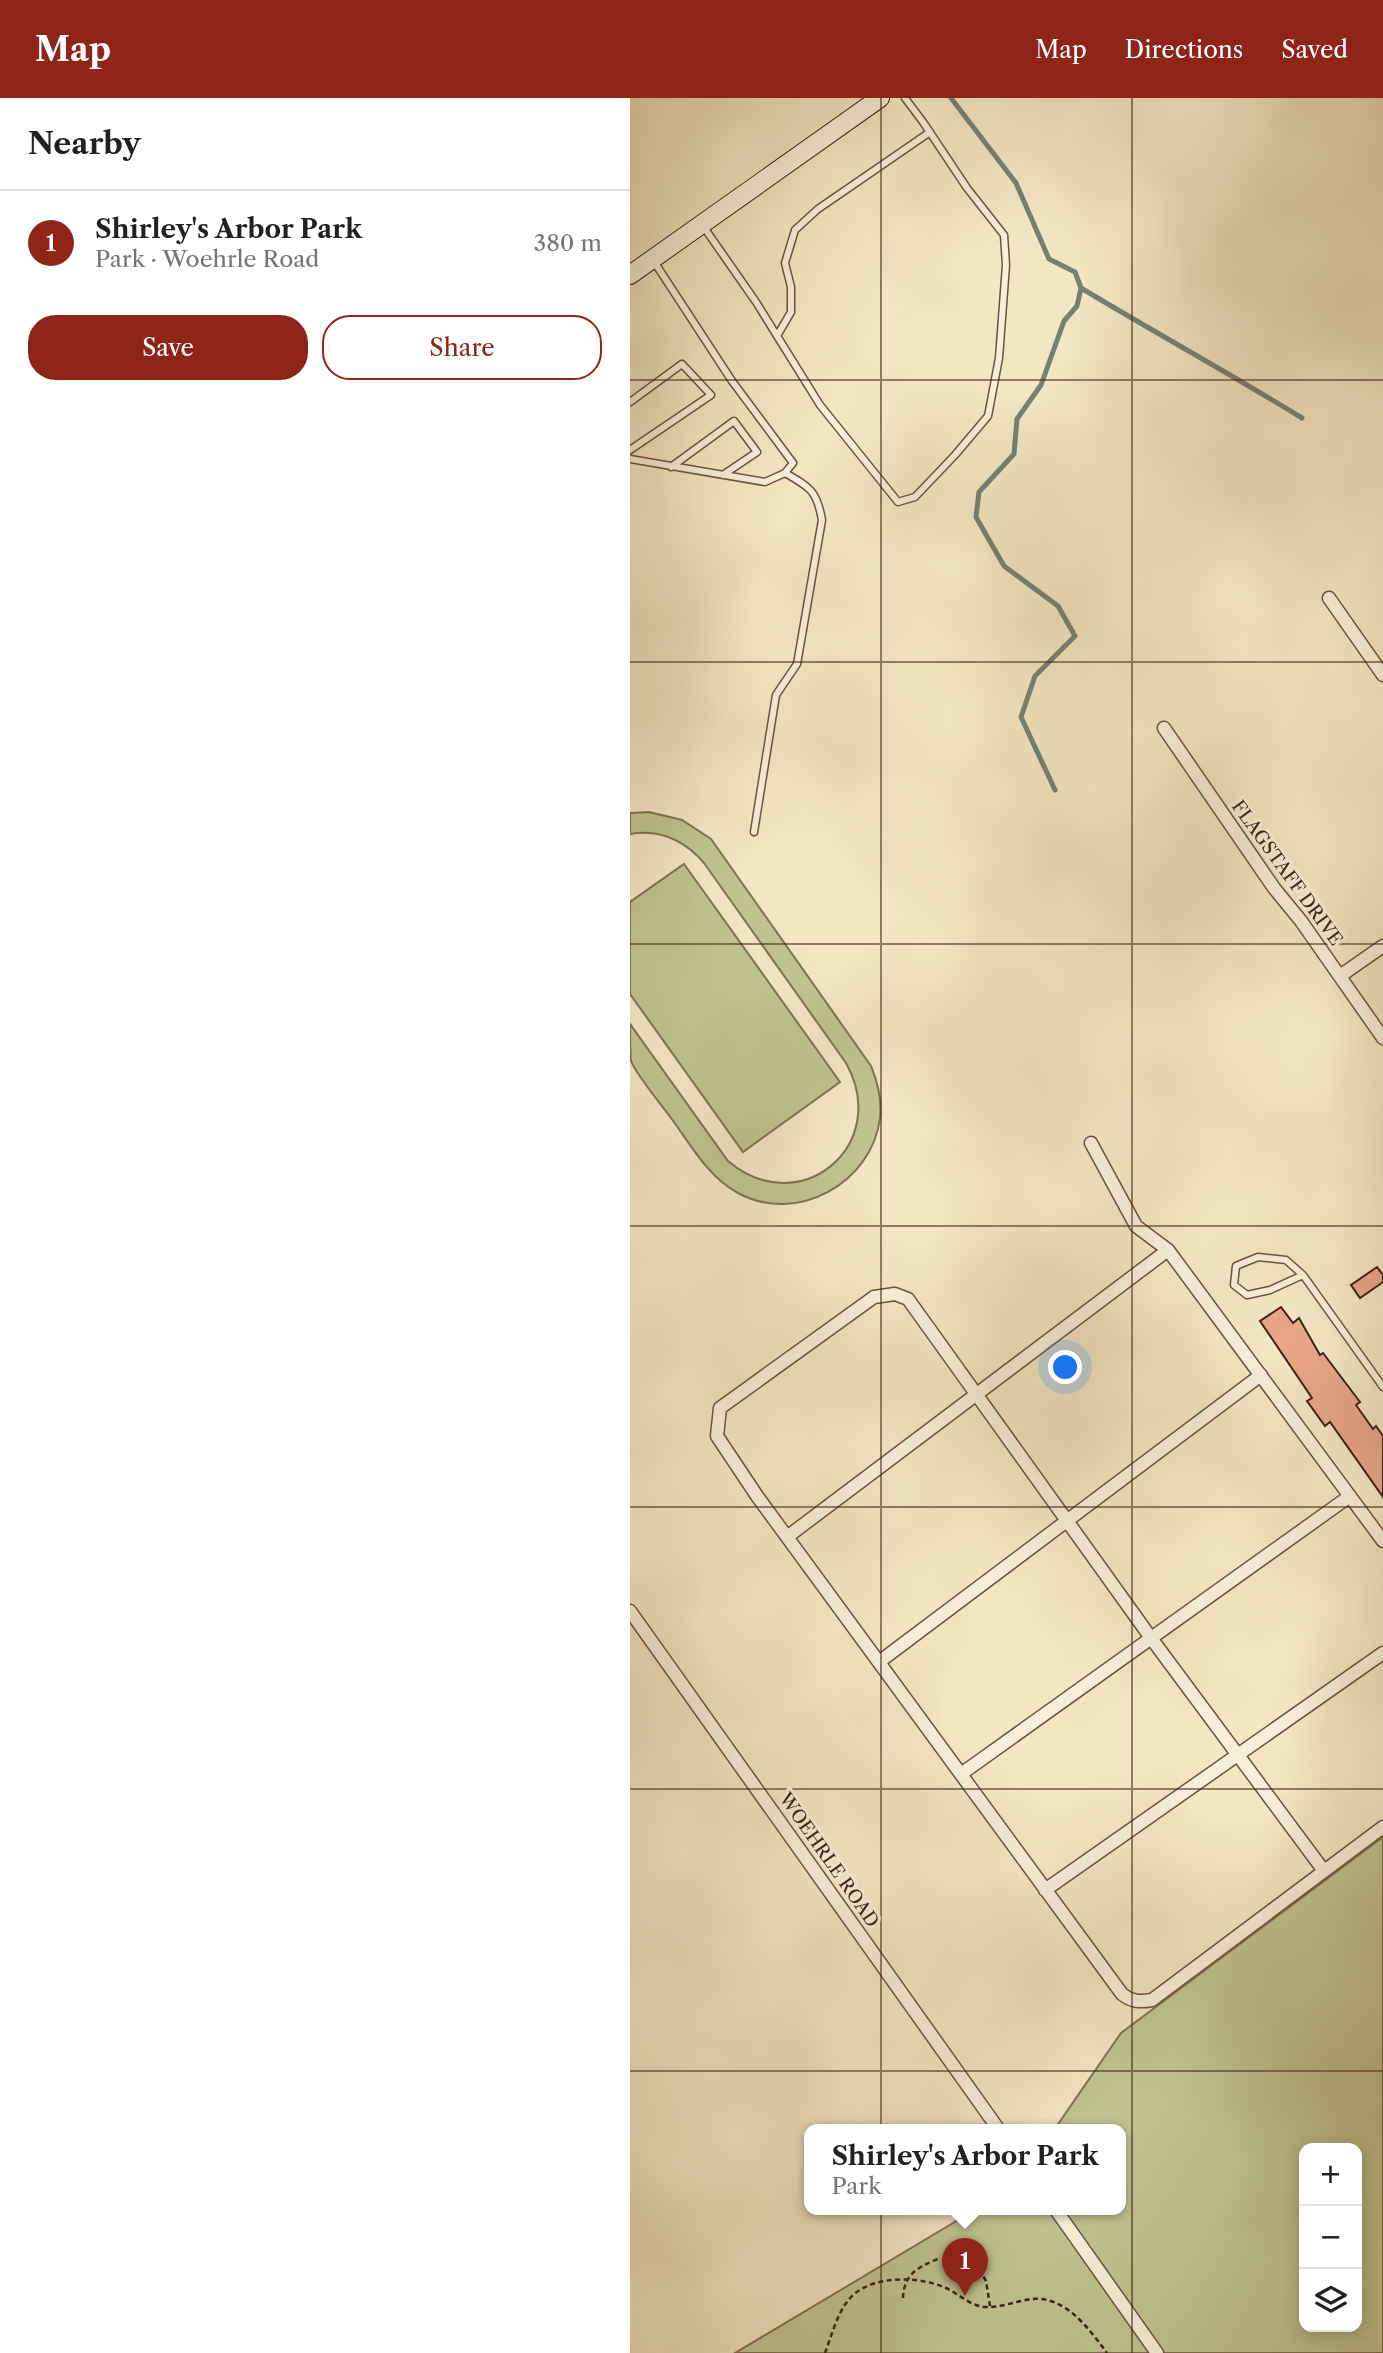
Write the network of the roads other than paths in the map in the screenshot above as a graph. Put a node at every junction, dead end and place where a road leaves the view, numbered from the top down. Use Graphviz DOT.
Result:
graph roads {
  1 [pos="880,98"];
  2 [pos="905,98"];
  3 [pos="930,132"];
  4 [pos="702,224"];
  5 [pos="652,260"];
  6 [pos="630,275"];
  7 [pos="777,336"];
  8 [pos="630,402"];
  9 [pos="630,450"];
  10 [pos="630,459"];
  11 [pos="671,467"];
  12 [pos="785,474"];
  13 [pos="723,475"];
  14 [pos="1329,598"];
  15 [pos="1383,674"];
  16 [pos="1164,728"];
  17 [pos="754,832"];
  18 [pos="1383,946"];
  19 [pos="1340,976"];
  20 [pos="1383,1038"];
  21 [pos="1091,1143"];
  22 [pos="1168,1250"];
  23 [pos="1303,1275"];
  24 [pos="1261,1375"];
  25 [pos="1383,1387"];
  26 [pos="978,1394"];
  27 [pos="1350,1496"];
  28 [pos="1067,1521"];
  29 [pos="787,1537"];
  30 [pos="1383,1541"];
  31 [pos="630,1611"];
  32 [pos="1151,1638"];
  33 [pos="1383,1653"];
  34 [pos="879,1662"];
  35 [pos="1237,1756"];
  36 [pos="961,1774"];
  37 [pos="1383,1827"];
  38 [pos="1324,1871"];
  39 [pos="1045,1890"];
  40 [pos="995,2124"];
  41 [pos="1060,2215"];
  42 [pos="1157,2353"];
  1 -- 4 [label="main road"];
  2 -- 3 [label="lane"];
  3 -- 7 [label="lane"];
  3 -- 7 [label="lane"];
  4 -- 5 [label="main road"];
  4 -- 7 [label="lane"];
  5 -- 6 [label="main road"];
  5 -- 12 [label="lane"];
  8 -- 9 [label="lane"];
  10 -- 11 [label="lane"];
  11 -- 13 [label="lane"];
  11 -- 13 [label="lane"];
  12 -- 13 [label="lane"];
  12 -- 17 [label="lane"];
  14 -- 15 [label="street"];
  16 -- 19 [label="street, FLAGSTAFF DRIVE"];
  18 -- 19 [label="street"];
  19 -- 20 [label="street, FLAGSTAFF DRIVE"];
  21 -- 22 [label="street"];
  22 -- 24 [label="street"];
  22 -- 26 [label="street"];
  23 -- 23 [label="lane"];
  23 -- 25 [label="lane"];
  24 -- 27 [label="street"];
  24 -- 28 [label="street"];
  26 -- 28 [label="street"];
  26 -- 29 [label="street"];
  26 -- 29 [label="street"];
  27 -- 30 [label="street"];
  27 -- 32 [label="street"];
  28 -- 32 [label="street"];
  28 -- 34 [label="street"];
  29 -- 34 [label="street"];
  31 -- 40 [label="street, WOEHRLE ROAD"];
  32 -- 35 [label="street"];
  32 -- 36 [label="street"];
  33 -- 35 [label="street"];
  34 -- 36 [label="street"];
  35 -- 38 [label="street"];
  35 -- 39 [label="street"];
  36 -- 39 [label="street"];
  37 -- 38 [label="street"];
  38 -- 39 [label="street"];
  41 -- 42 [label="street"];
}
